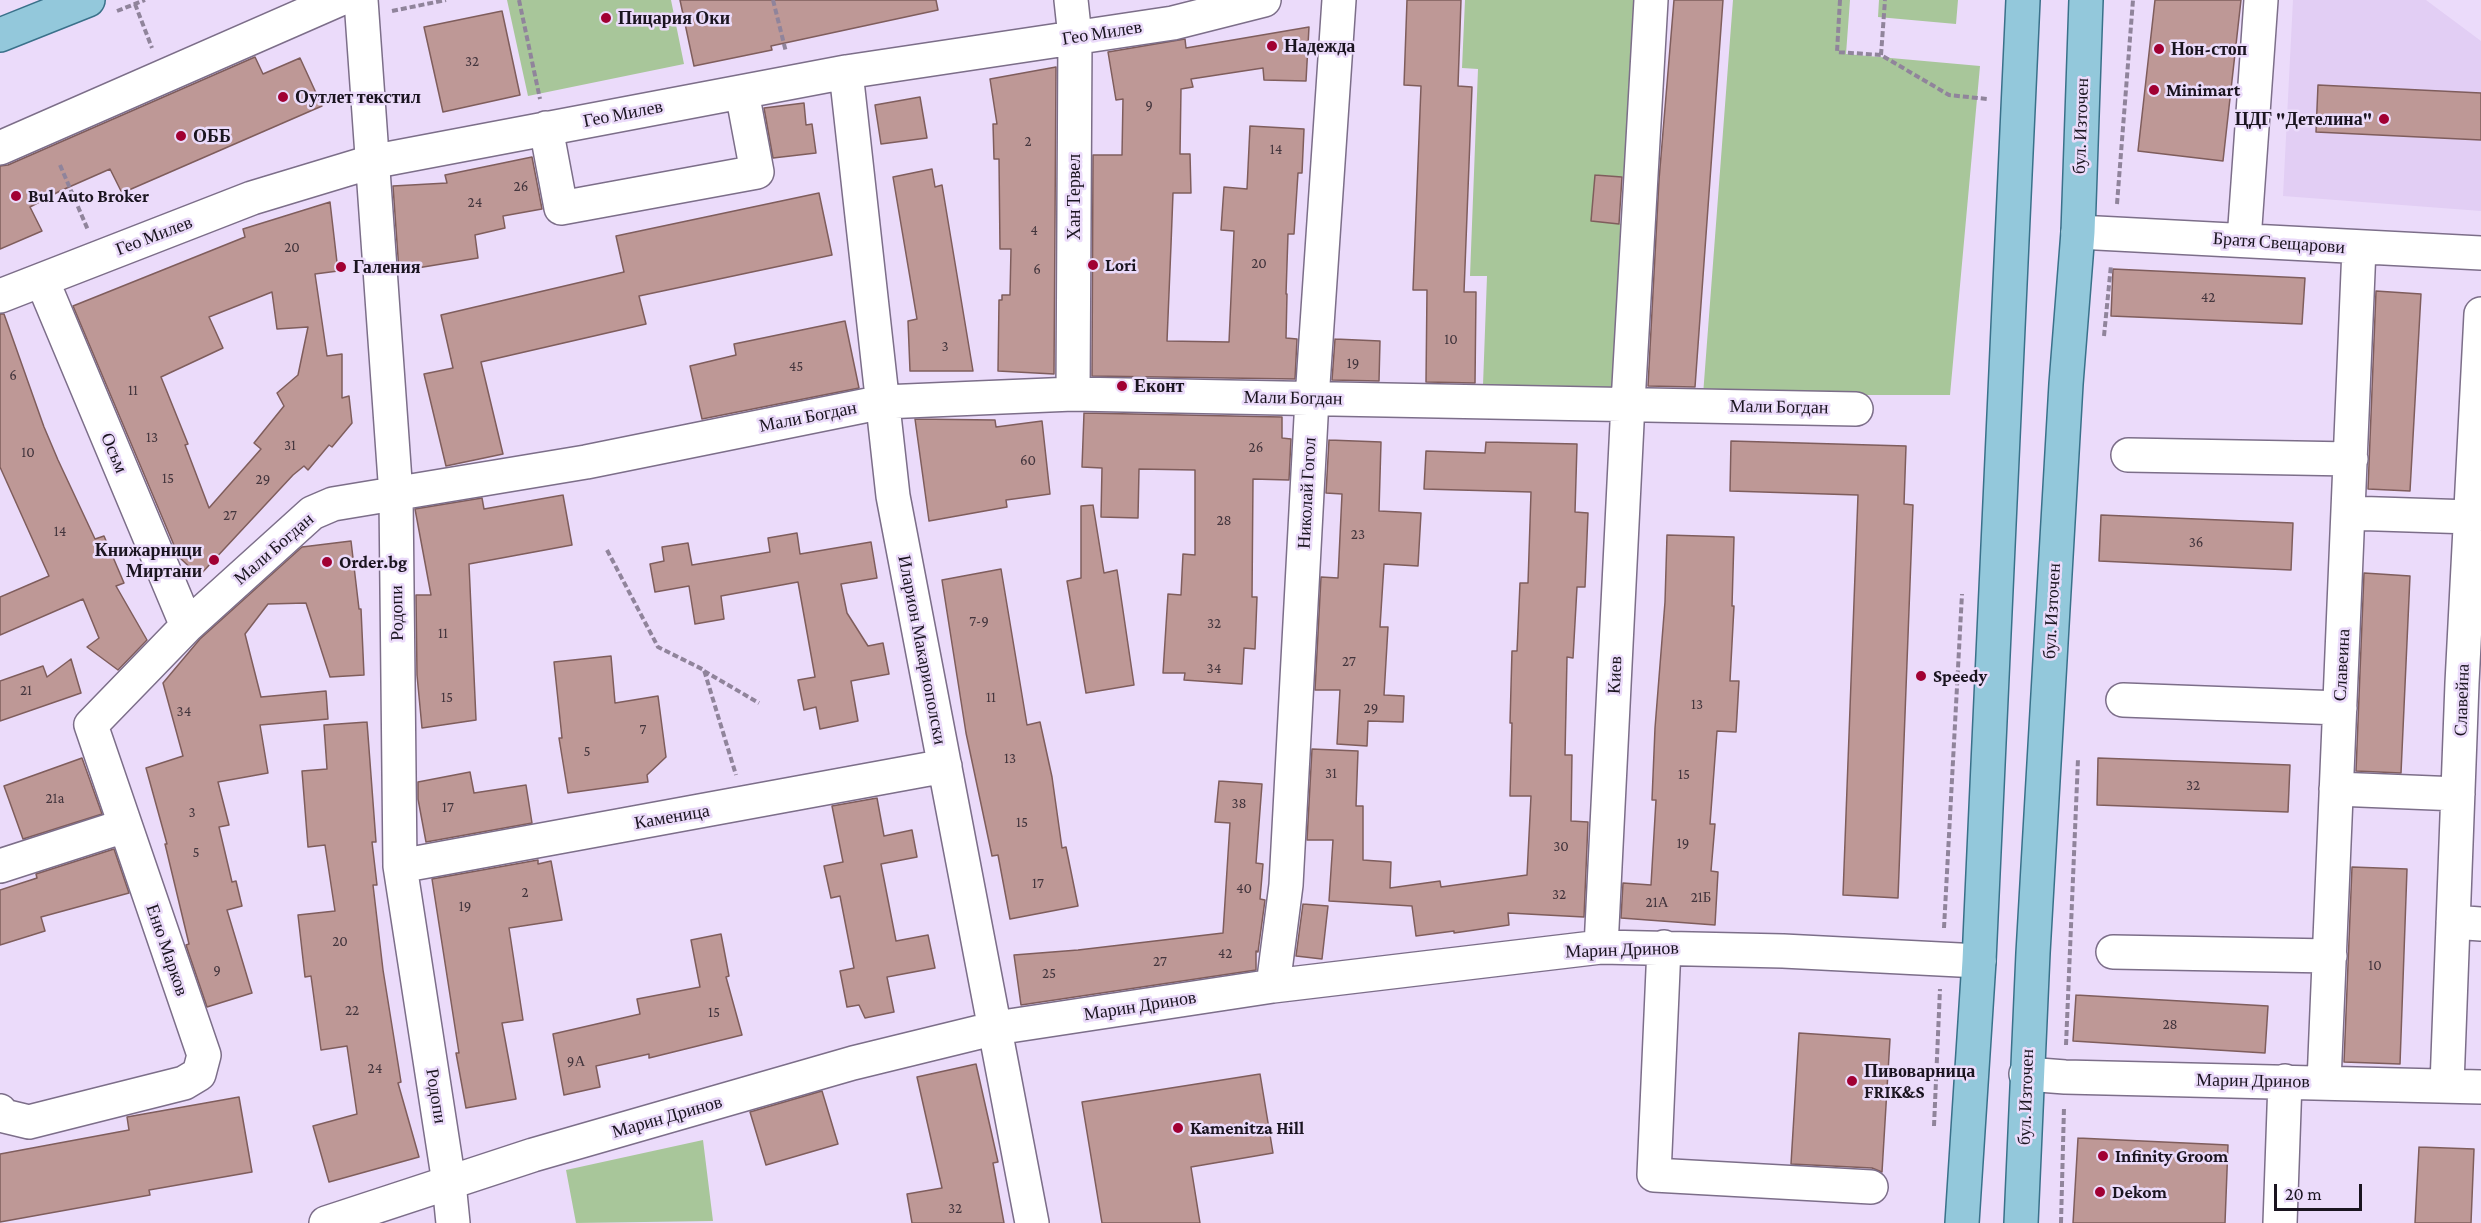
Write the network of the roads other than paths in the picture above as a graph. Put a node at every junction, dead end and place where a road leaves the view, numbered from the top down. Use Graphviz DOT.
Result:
graph roads {
  1 [pos="88,0"];
  2 [pos="1071,0"];
  3 [pos="1264,0"];
  4 [pos="1340,0"];
  5 [pos="1651,0"];
  6 [pos="2023,0"];
  7 [pos="2086,0"];
  8 [pos="2261,0"];
  9 [pos="354,6"];
  10 [pos="0,35"];
  11 [pos="1075,37"];
  12 [pos="846,72"];
  13 [pos="742,92"];
  14 [pos="546,128"];
  15 [pos="0,148"];
  16 [pos="371,162"];
  17 [pos="2078,232"];
  18 [pos="2244,240"];
  19 [pos="2359,248"];
  20 [pos="2481,253"];
  21 [pos="42,280"];
  22 [pos="0,296"];
  23 [pos="2481,314"];
  24 [pos="1073,394"];
  25 [pos="1312,399"];
  26 [pos="883,402"];
  27 [pos="1628,403"];
  28 [pos="1856,409"];
  29 [pos="2128,455"];
  30 [pos="2350,459"];
  31 [pos="396,495"];
  32 [pos="2348,513"];
  33 [pos="2470,517"];
  34 [pos="187,626"];
  35 [pos="2472,684"];
  36 [pos="2123,700"];
  37 [pos="2340,708"];
  38 [pos="945,766"];
  39 [pos="2336,789"];
  40 [pos="2458,794"];
  41 [pos="124,826"];
  42 [pos="0,866"];
  43 [pos="400,866"];
  44 [pos="2467,923"];
  45 [pos="1601,947"];
  46 [pos="1664,947"];
  47 [pos="2113,952"];
  48 [pos="2330,956"];
  49 [pos="1979,961"];
  50 [pos="1273,986"];
  51 [pos="996,1028"];
  52 [pos="2026,1074"];
  53 [pos="2285,1081"];
  54 [pos="2324,1082"];
  55 [pos="2447,1085"];
  56 [pos="2481,1087"];
  57 [pos="0,1111"];
  58 [pos="449,1183"];
  59 [pos="1871,1187"];
  60 [pos="326,1223"];
  61 [pos="453,1223"];
  62 [pos="1032,1223"];
  63 [pos="1962,1223"];
  64 [pos="2021,1223"];
  65 [pos="2280,1223"];
  1 -- 10 [label="main road"];
  2 -- 11 [label="street, Хан Тервел"];
  3 -- 11 [label="street, Гео Милев"];
  4 -- 25 [label="street, Николай Гогол"];
  5 -- 27 [label="street, Киев"];
  6 -- 49 [label="main road"];
  7 -- 17 [label="main road, бул. Източен"];
  8 -- 18 [label="street"];
  9 -- 15 [label="street"];
  9 -- 16 [label="street, Родопи"];
  11 -- 12 [label="street, Гео Милев"];
  11 -- 24 [label="street, Хан Тервел"];
  12 -- 13 [label="street, Гео Милев"];
  12 -- 26 [label="street, Иларион Макариополски"];
  13 -- 14 [label="street, Гео Милев"];
  13 -- 14 [label="street"];
  14 -- 16 [label="street, Гео Милев"];
  16 -- 21 [label="street, Гео Милев"];
  16 -- 31 [label="street, Родопи"];
  17 -- 18 [label="street, Братя Свещарови"];
  17 -- 52 [label="main road, бул. Източен"];
  18 -- 19 [label="street, Братя Свещарови"];
  19 -- 20 [label="street, Братя Свещарови"];
  19 -- 30 [label="street, Славеина"];
  21 -- 22 [label="street, Гео Милев"];
  21 -- 34 [label="street, Осъм"];
  23 -- 33 [label="street, Славейна"];
  24 -- 25 [label="street, Мали Богдан"];
  24 -- 26 [label="street, Мали Богдан"];
  25 -- 27 [label="street, Мали Богдан"];
  25 -- 50 [label="street, Николай Гогол"];
  26 -- 31 [label="street, Мали Богдан"];
  26 -- 38 [label="street, Иларион Макариополски"];
  27 -- 28 [label="street, Мали Богдан"];
  27 -- 45 [label="street, Киев"];
  29 -- 30 [label="street"];
  30 -- 32 [label="street, Славеина"];
  31 -- 34 [label="street, Мали Богдан"];
  31 -- 43 [label="street, Родопи"];
  32 -- 33 [label="street"];
  32 -- 37 [label="street, Славеина"];
  33 -- 35 [label="street, Славейна"];
  34 -- 41 [label="street, Мали Богдан"];
  35 -- 40 [label="street, Славейна"];
  36 -- 37 [label="street"];
  37 -- 39 [label="street, Славеина"];
  38 -- 43 [label="street, Каменица"];
  38 -- 51 [label="street, Иларион Макариополски"];
  39 -- 40 [label="street"];
  39 -- 48 [label="street, Славеина"];
  40 -- 44 [label="street, Славейна"];
  41 -- 42 [label="street"];
  41 -- 57 [label="street, Еню Марков"];
  43 -- 58 [label="street, Родопи"];
  44 -- 55 [label="street, Славейна"];
  45 -- 46 [label="street, Марин Дринов"];
  45 -- 50 [label="street, Марин Дринов"];
  46 -- 49 [label="street, Марин Дринов"];
  46 -- 59 [label="street"];
  47 -- 48 [label="street"];
  48 -- 54 [label="street, Славеина"];
  49 -- 63 [label="main road"];
  50 -- 51 [label="street, Марин Дринов"];
  51 -- 58 [label="street, Марин Дринов"];
  51 -- 62 [label="street, Иларион Макариополски"];
  52 -- 53 [label="street, Марин Дринов"];
  52 -- 64 [label="main road, бул. Източен"];
  53 -- 54 [label="street, Марин Дринов"];
  53 -- 65 [label="street"];
  54 -- 55 [label="street, Марин Дринов"];
  55 -- 56 [label="street, Марин Дринов"];
  58 -- 60 [label="street, Марин Дринов"];
  58 -- 61 [label="street, Родопи"];
}
